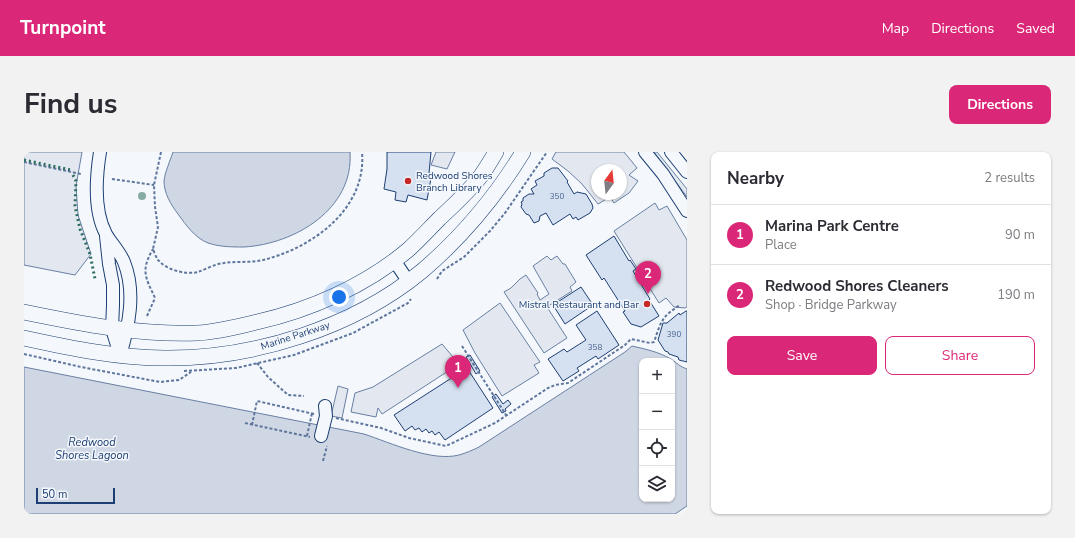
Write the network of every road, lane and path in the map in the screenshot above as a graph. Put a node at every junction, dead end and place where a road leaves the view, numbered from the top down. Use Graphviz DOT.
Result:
graph roads {
  1 [pos="100,152"];
  2 [pos="161,152"];
  3 [pos="362,152"];
  4 [pos="496,152"];
  5 [pos="523,152"];
  6 [pos="547,152"];
  7 [pos="645,152"];
  8 [pos="671,152"];
  9 [pos="24,162"];
  10 [pos="687,172"];
  11 [pos="81,174"];
  12 [pos="112,179"];
  13 [pos="154,185"];
  14 [pos="687,211"];
  15 [pos="106,233"];
  16 [pos="152,249"];
  17 [pos="394,260"];
  18 [pos="437,279"];
  19 [pos="408,281"];
  20 [pos="680,305"];
  21 [pos="24,312"];
  22 [pos="147,316"];
  23 [pos="112,329"];
  24 [pos="128,330"];
  25 [pos="24,338"];
  26 [pos="462,346"];
  27 [pos="24,354"];
  28 [pos="120,355"];
  29 [pos="257,363"];
  30 [pos="192,371"];
  31 [pos="304,396"];
  32 [pos="325,411"];
  33 [pos="312,413"];
  34 [pos="506,415"];
  35 [pos="245,423"];
  36 [pos="252,425"];
  37 [pos="307,436"];
  38 [pos="318,437"];
  1 -- 15 [label="street"];
  2 -- 13 [label="path"];
  3 -- 16 [label="path"];
  4 -- 17 [label="main road"];
  5 -- 19 [label="main road, Marine Parkway"];
  6 -- 18 [label="path"];
  7 -- 14 [label="street"];
  8 -- 10 [label="street"];
  9 -- 11 [label="path"];
  12 -- 13 [label="path"];
  13 -- 16 [label="path"];
  15 -- 23 [label="street"];
  15 -- 24 [label="street"];
  16 -- 22 [label="path"];
  17 -- 19 [label="street"];
  17 -- 24 [label="main road"];
  19 -- 28 [label="main road, Marine Parkway"];
  20 -- 34 [label="path"];
  21 -- 23 [label="main road"];
  23 -- 24 [label="main road"];
  23 -- 28 [label="street"];
  24 -- 28 [label="street"];
  25 -- 28 [label="main road, Marine Parkway"];
  26 -- 34 [label="path"];
  27 -- 30 [label="path"];
  29 -- 31 [label="path"];
  32 -- 33 [label="path"];
  32 -- 34 [label="path"];
  32 -- 38 [label="street"];
  33 -- 36 [label="path"];
  33 -- 37 [label="path"];
  35 -- 36 [label="path"];
  36 -- 37 [label="path"];
  37 -- 38 [label="path"];
}
